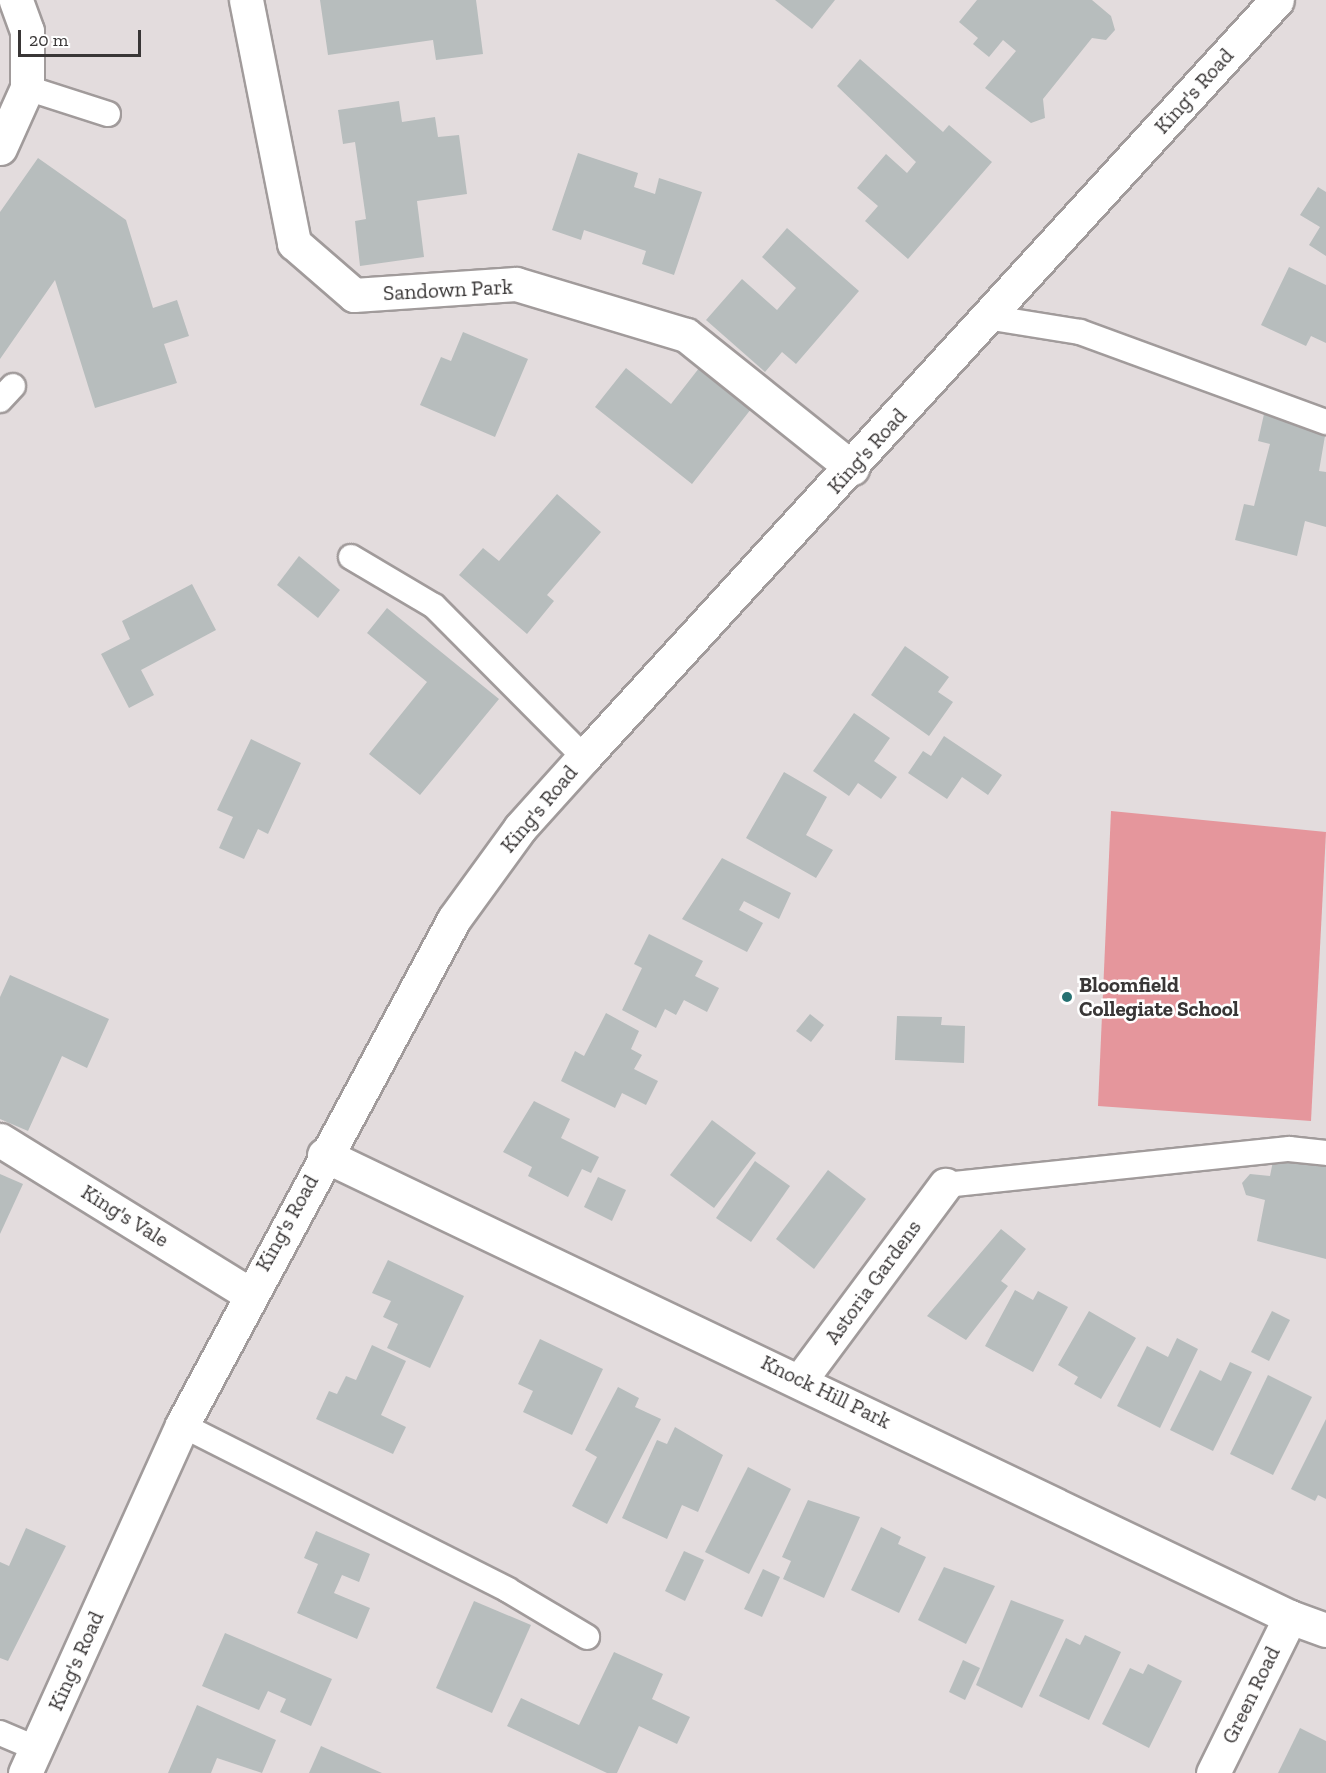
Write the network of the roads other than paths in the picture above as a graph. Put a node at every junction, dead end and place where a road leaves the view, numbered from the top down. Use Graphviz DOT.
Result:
graph roads {
  1 [pos="16,0"];
  2 [pos="246,0"];
  3 [pos="1277,0"];
  4 [pos="27,88"];
  5 [pos="108,114"];
  6 [pos="0,148"];
  7 [pos="987,317"];
  8 [pos="1326,422"];
  9 [pos="852,468"];
  10 [pos="351,557"];
  11 [pos="584,757"];
  12 [pos="0,1140"];
  13 [pos="1326,1153"];
  14 [pos="324,1155"];
  15 [pos="945,1185"];
  16 [pos="249,1293"];
  17 [pos="801,1379"];
  18 [pos="182,1425"];
  19 [pos="1290,1617"];
  20 [pos="1326,1630"];
  21 [pos="587,1637"];
  22 [pos="0,1733"];
  23 [pos="31,1760"];
  24 [pos="1214,1773"];
  1 -- 4 [label="street"];
  2 -- 9 [label="street, Sandown Park"];
  3 -- 7 [label="street, King's Road"];
  4 -- 5 [label="lane"];
  4 -- 6 [label="street"];
  7 -- 8 [label="lane"];
  7 -- 9 [label="street, King's Road"];
  9 -- 11 [label="street, King's Road"];
  10 -- 11 [label="lane"];
  11 -- 14 [label="street, King's Road"];
  12 -- 16 [label="street, King's Vale"];
  13 -- 15 [label="lane"];
  14 -- 16 [label="street, King's Road"];
  14 -- 17 [label="street, Knock Hill Park"];
  15 -- 17 [label="street, Astoria Gardens"];
  16 -- 18 [label="street, King's Road"];
  17 -- 19 [label="street, Knock Hill Park"];
  18 -- 21 [label="lane"];
  18 -- 23 [label="street, King's Road"];
  19 -- 20 [label="street, Knock Hill Park"];
  19 -- 24 [label="street, Green Road"];
  22 -- 23 [label="lane"];
}
